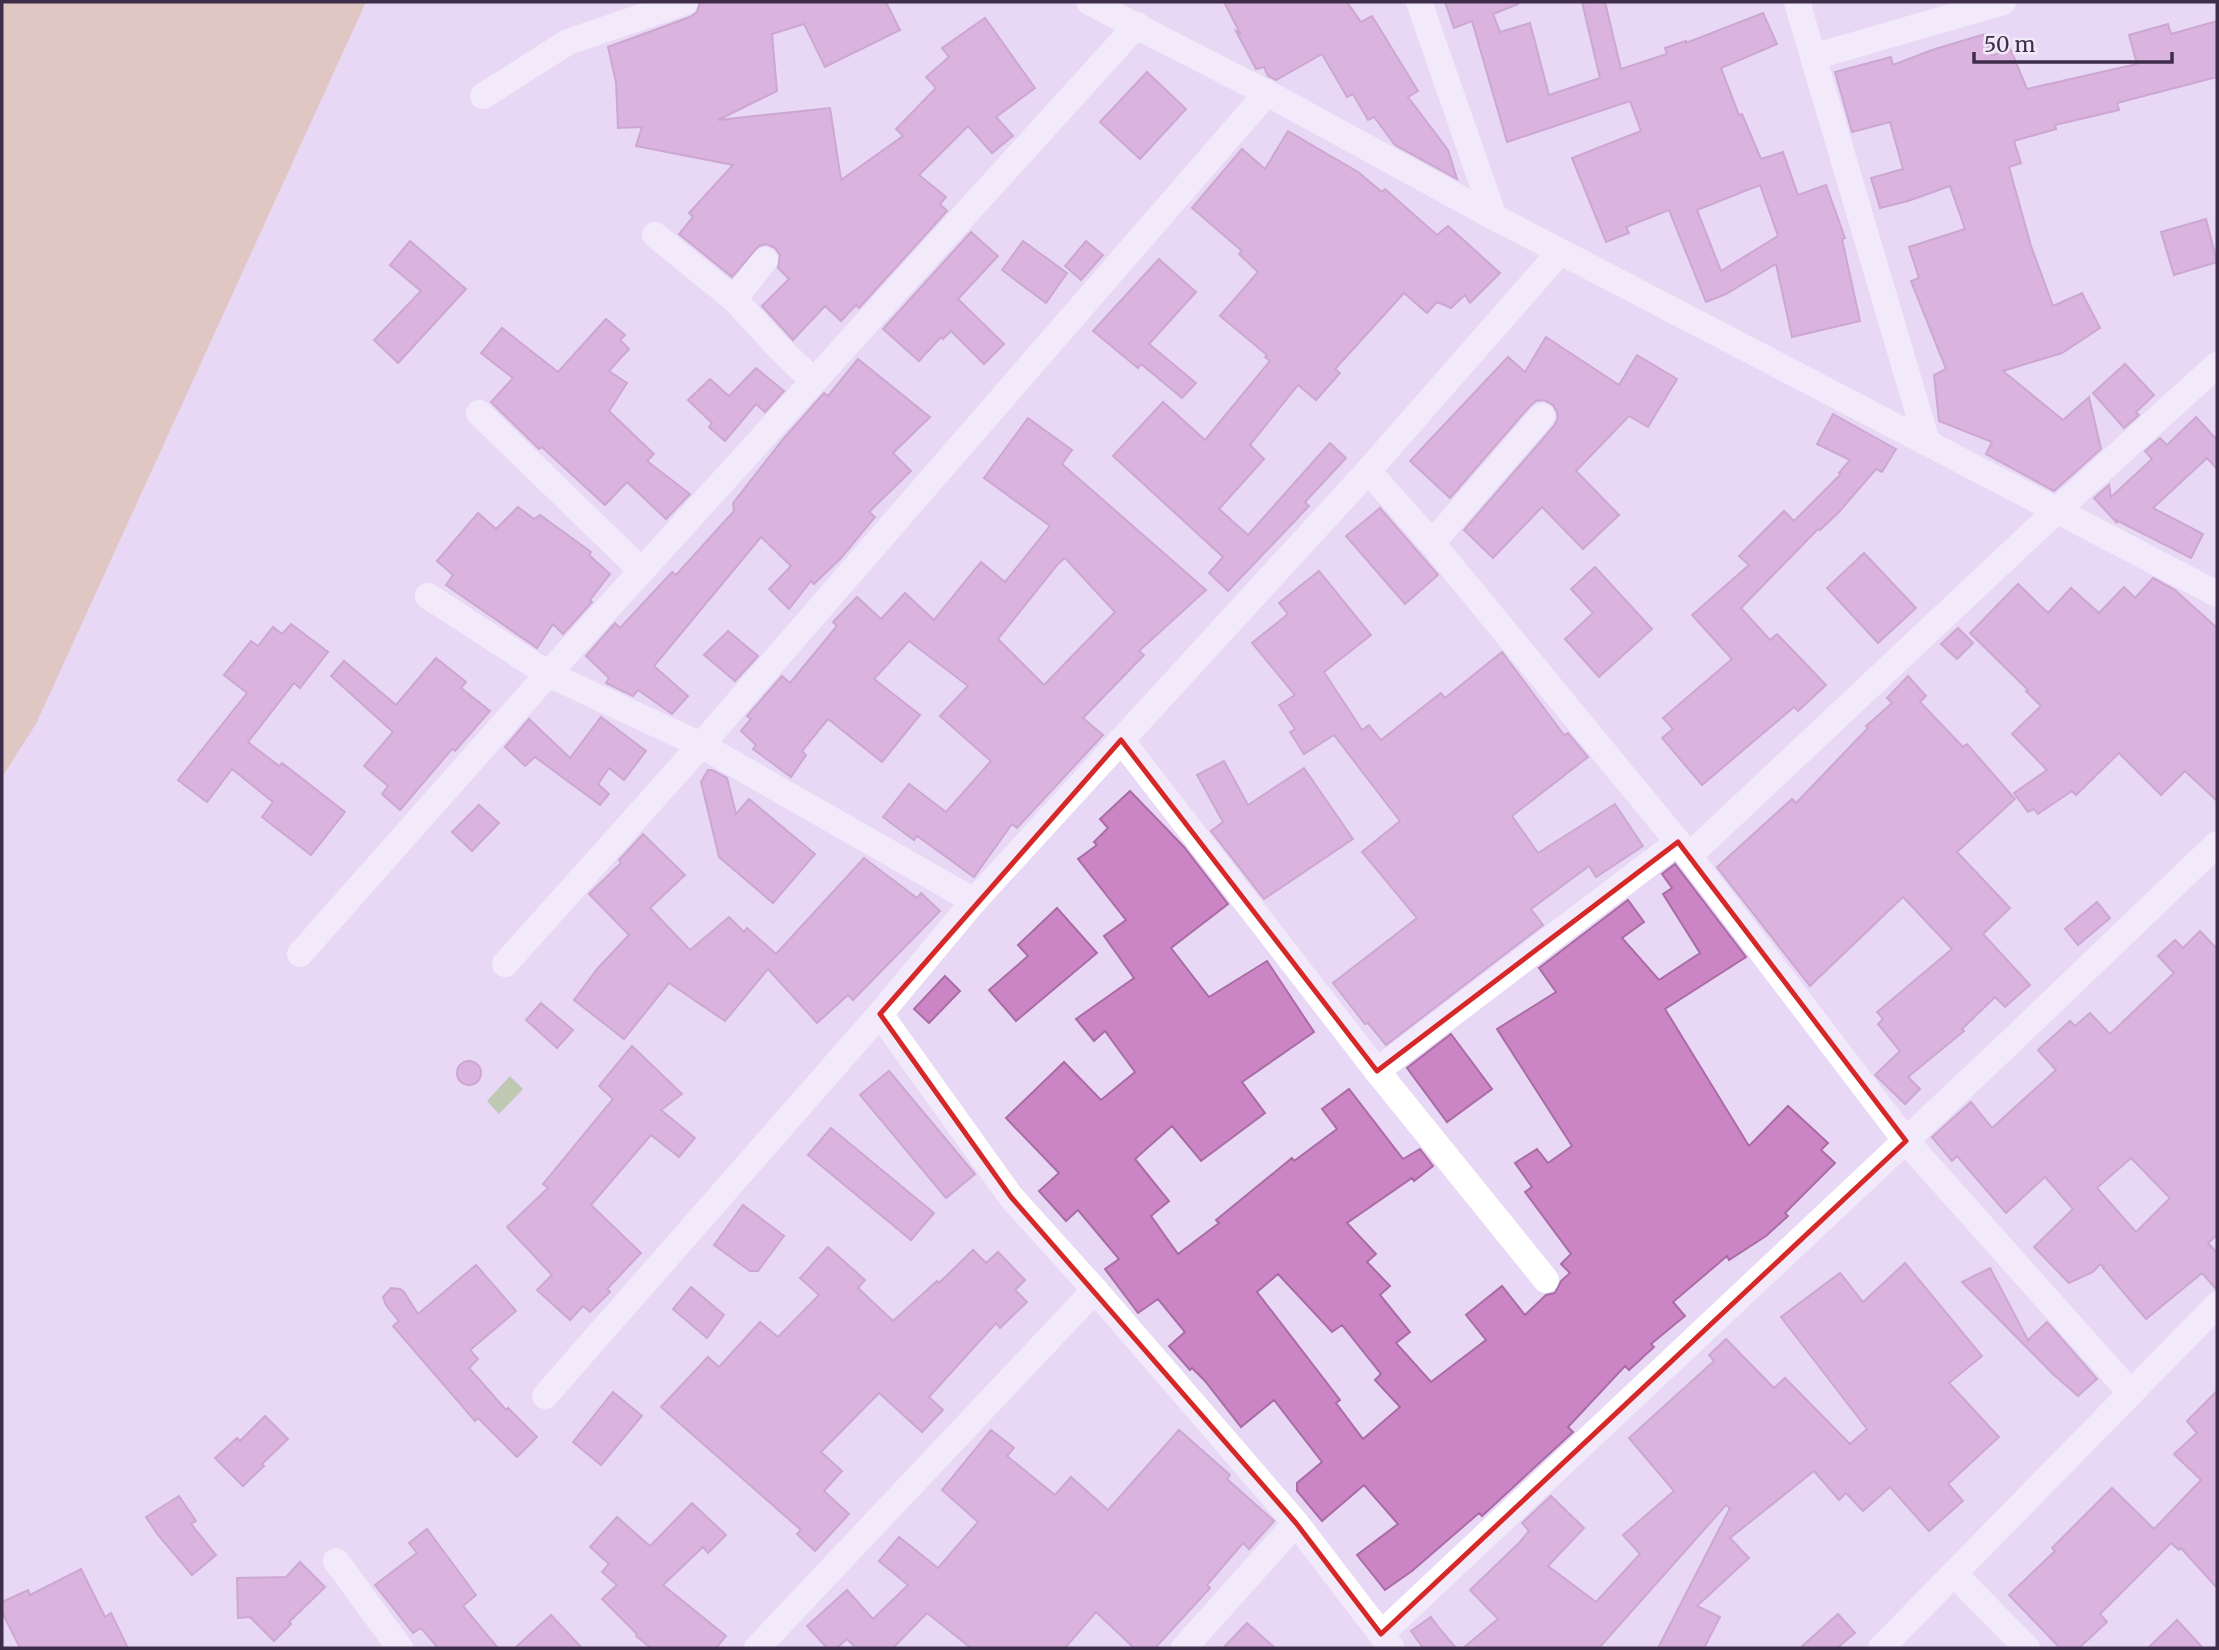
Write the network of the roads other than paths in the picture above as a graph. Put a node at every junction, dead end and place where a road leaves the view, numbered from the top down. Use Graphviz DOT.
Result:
graph roads {
  1 [pos="685,2"];
  2 [pos="1089,2"];
  3 [pos="1419,2"];
  4 [pos="1797,2"];
  5 [pos="2003,2"];
  6 [pos="1137,25"];
  7 [pos="1813,57"];
  8 [pos="1267,93"];
  9 [pos="483,96"];
  10 [pos="1494,217"];
  11 [pos="655,235"];
  12 [pos="1560,252"];
  13 [pos="765,260"];
  14 [pos="734,299"];
  15 [pos="2217,365"];
  16 [pos="814,381"];
  17 [pos="479,413"];
  18 [pos="1542,416"];
  19 [pos="1927,442"];
  20 [pos="1368,471"];
  21 [pos="2056,511"];
  22 [pos="1432,543"];
  23 [pos="642,571"];
  24 [pos="2217,594"];
  25 [pos="428,596"];
  26 [pos="548,674"];
  27 [pos="1121,740"];
  28 [pos="701,745"];
  29 [pos="2217,844"];
  30 [pos="1683,849"];
  31 [pos="974,901"];
  32 [pos="300,954"];
  33 [pos="505,964"];
  34 [pos="880,1014"];
  35 [pos="1377,1071"];
  36 [pos="1906,1140"];
  37 [pos="1546,1280"];
  38 [pos="1094,1290"];
  39 [pos="2217,1305"];
  40 [pos="2131,1393"];
  41 [pos="545,1396"];
  42 [pos="1296,1523"];
  43 [pos="336,1561"];
  44 [pos="1954,1574"];
  45 [pos="1387,1641"];
  46 [pos="400,1648"];
  47 [pos="757,1648"];
  48 [pos="1184,1648"];
  49 [pos="1881,1648"];
  50 [pos="2027,1648"];
  1 -- 9 [label="street"];
  2 -- 6 [label="street"];
  3 -- 10 [label="street"];
  4 -- 7 [label="street"];
  5 -- 7 [label="street"];
  6 -- 8 [label="street"];
  6 -- 16 [label="street"];
  7 -- 19 [label="street"];
  8 -- 10 [label="street"];
  8 -- 28 [label="street"];
  10 -- 12 [label="street"];
  11 -- 14 [label="street"];
  12 -- 19 [label="street"];
  12 -- 20 [label="street"];
  13 -- 14 [label="street"];
  14 -- 16 [label="street"];
  15 -- 21 [label="street"];
  16 -- 23 [label="street"];
  17 -- 23 [label="street"];
  18 -- 22 [label="street"];
  19 -- 21 [label="street"];
  20 -- 22 [label="street"];
  20 -- 27 [label="street"];
  21 -- 24 [label="street"];
  21 -- 30 [label="street"];
  22 -- 30 [label="street"];
  23 -- 26 [label="street"];
  25 -- 26 [label="street"];
  26 -- 28 [label="street"];
  26 -- 32 [label="street"];
  27 -- 31 [label="street"];
  27 -- 35 [label="street"];
  28 -- 31 [label="street"];
  28 -- 33 [label="street"];
  29 -- 36 [label="street"];
  30 -- 35 [label="street"];
  30 -- 36 [label="street"];
  31 -- 34 [label="street"];
  34 -- 38 [label="street"];
  34 -- 41 [label="street"];
  35 -- 37 [label="street"];
  36 -- 40 [label="street"];
  36 -- 45 [label="street"];
  38 -- 42 [label="street"];
  38 -- 47 [label="street"];
  39 -- 40 [label="street"];
  40 -- 44 [label="street"];
  42 -- 45 [label="street"];
  42 -- 48 [label="street"];
  43 -- 46 [label="street"];
  44 -- 49 [label="street"];
  44 -- 50 [label="street"];
}
